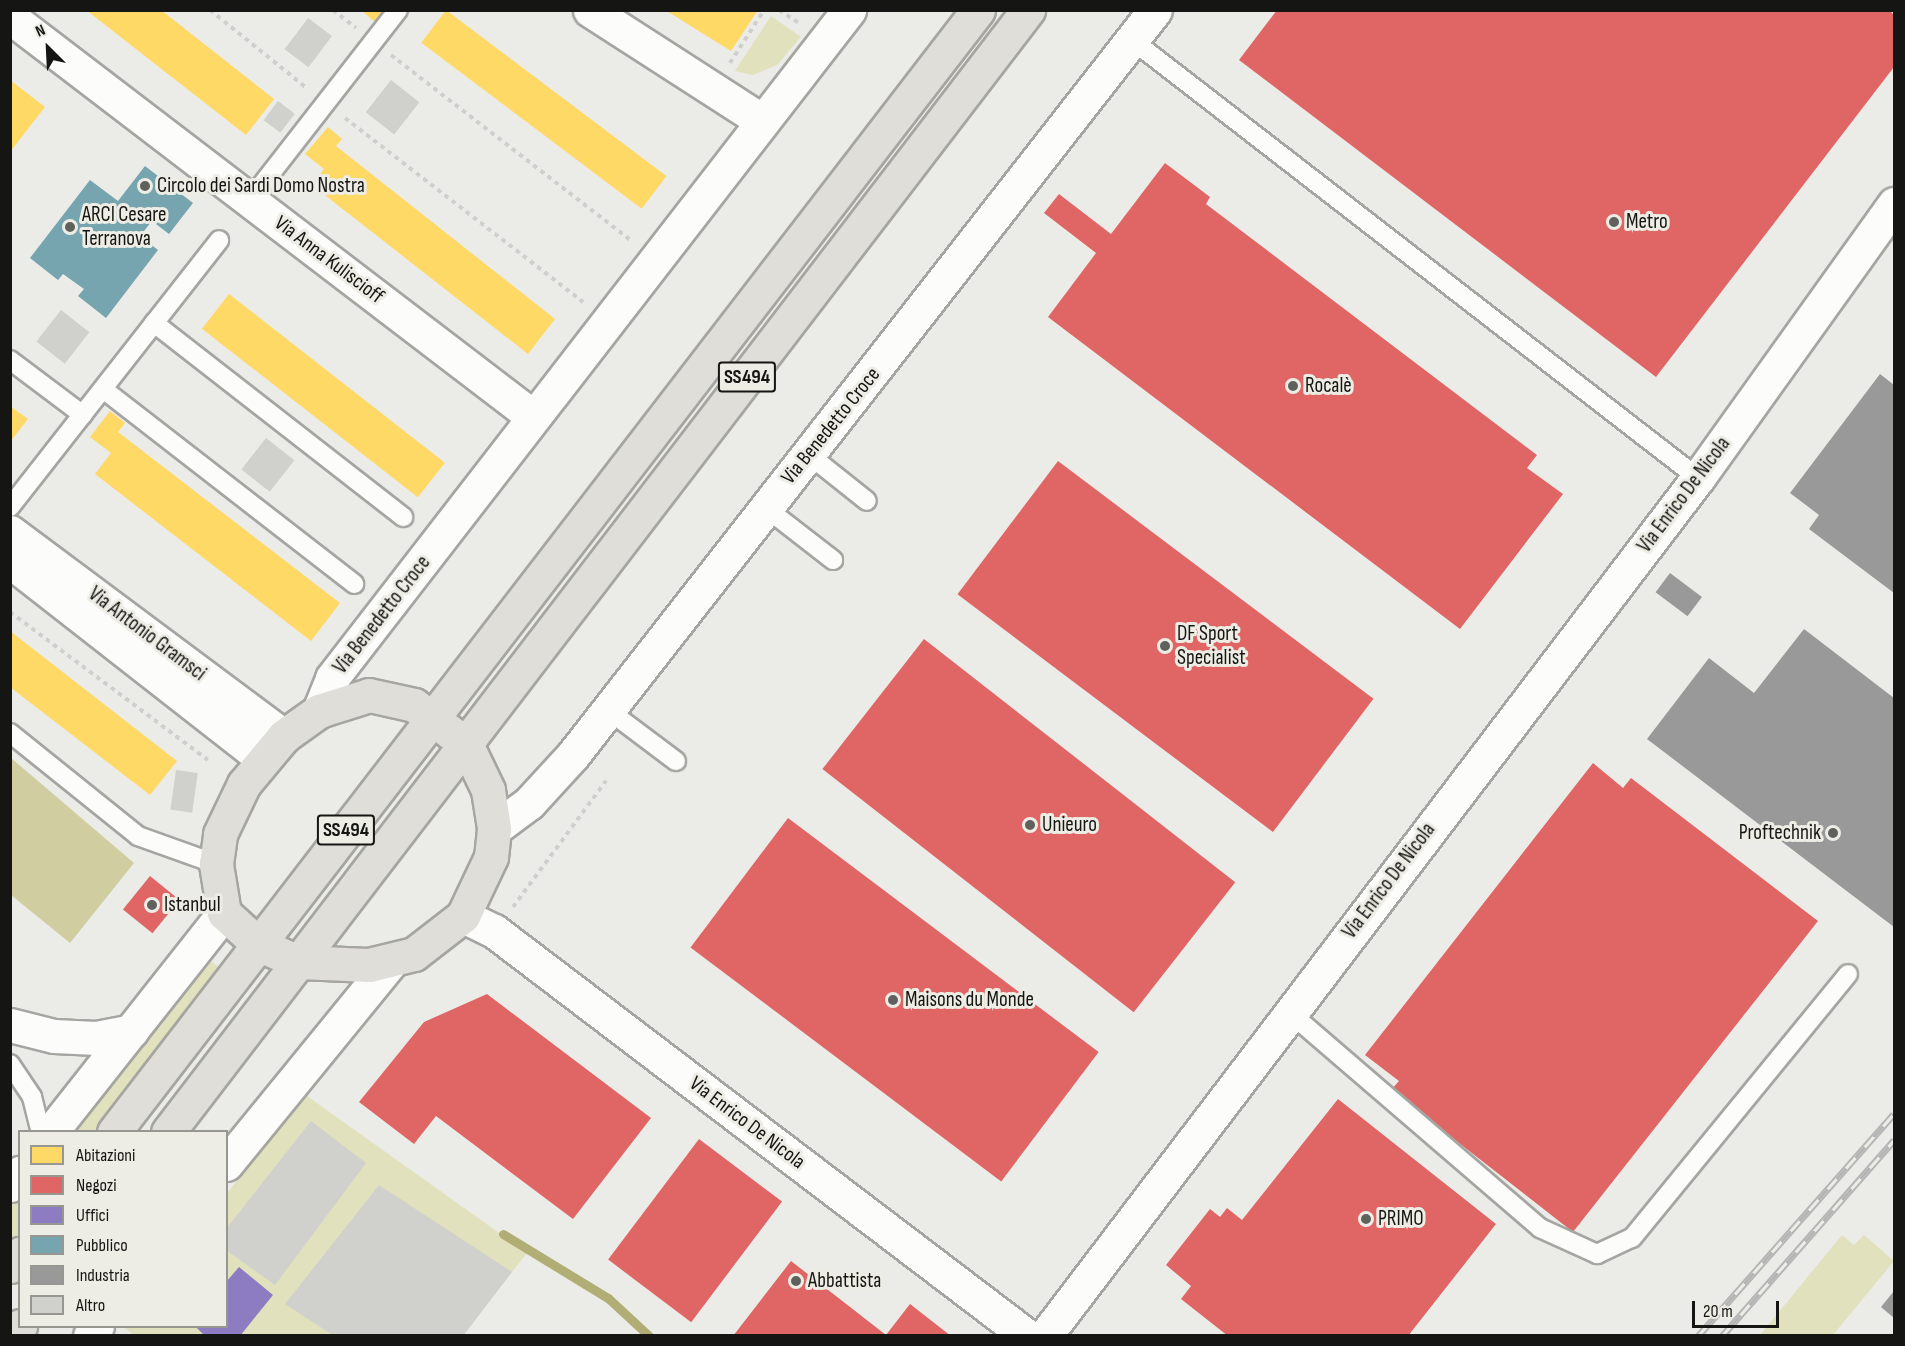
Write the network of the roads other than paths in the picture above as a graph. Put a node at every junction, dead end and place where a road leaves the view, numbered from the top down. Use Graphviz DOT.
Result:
graph roads {
  1 [pos="398,10"];
  2 [pos="590,10"];
  3 [pos="849,10"];
  4 [pos="978,10"];
  5 [pos="1028,10"];
  6 [pos="1155,10"];
  7 [pos="10,17"];
  8 [pos="1132,40"];
  9 [pos="761,120"];
  10 [pos="250,200"];
  11 [pos="1894,204"];
  12 [pos="1894,238"];
  13 [pos="219,240"];
  14 [pos="154,323"];
  15 [pos="10,360"];
  16 [pos="103,389"];
  17 [pos="82,415"];
  18 [pos="532,416"];
  19 [pos="1735,429"];
  20 [pos="808,454"];
  21 [pos="1698,478"];
  22 [pos="867,501"];
  23 [pos="10,507"];
  24 [pos="765,508"];
  25 [pos="403,517"];
  26 [pos="10,532"];
  27 [pos="833,560"];
  28 [pos="10,561"];
  29 [pos="354,584"];
  30 [pos="608,710"];
  31 [pos="319,711"];
  32 [pos="434,716"];
  33 [pos="10,733"];
  34 [pos="466,744"];
  35 [pos="273,748"];
  36 [pos="676,761"];
  37 [pos="494,829"];
  38 [pos="216,864"];
  39 [pos="224,913"];
  40 [pos="463,916"];
  41 [pos="258,944"];
  42 [pos="298,962"];
  43 [pos="391,962"];
  44 [pos="1848,974"];
  45 [pos="1289,1012"];
  46 [pos="140,1019"];
  47 [pos="10,1025"];
  48 [pos="10,1064"];
  49 [pos="41,1130"];
  50 [pos="52,1130"];
  51 [pos="115,1130"];
  52 [pos="169,1130"];
  53 [pos="228,1162"];
  54 [pos="1027,1335"];
  55 [pos="1045,1335"];
  1 -- 10 [label="lane"];
  2 -- 9 [label="street"];
  3 -- 9 [label="street, Via Benedetto Croce"];
  4 -- 32 [label="main road, SS494"];
  5 -- 34 [label="main road, SS494"];
  6 -- 8 [label="street, Via Benedetto Croce"];
  7 -- 10 [label="street, Via Anna Kuliscioff"];
  8 -- 20 [label="street, Via Benedetto Croce"];
  8 -- 21 [label="lane"];
  9 -- 18 [label="street, Via Benedetto Croce"];
  10 -- 18 [label="street, Via Anna Kuliscioff"];
  11 -- 19 [label="street, Via Enrico De Nicola"];
  12 -- 19 [label="street, Via Enrico De Nicola"];
  13 -- 14 [label="lane"];
  14 -- 16 [label="lane"];
  14 -- 25 [label="lane"];
  15 -- 17 [label="lane"];
  16 -- 17 [label="lane"];
  16 -- 29 [label="lane"];
  17 -- 23 [label="lane"];
  18 -- 31 [label="street, Via Benedetto Croce"];
  19 -- 21 [label="street, Via Enrico De Nicola"];
  20 -- 22 [label="lane"];
  20 -- 24 [label="street, Via Benedetto Croce"];
  21 -- 45 [label="street, Via Enrico De Nicola"];
  24 -- 27 [label="lane"];
  24 -- 30 [label="street, Via Benedetto Croce"];
  26 -- 35 [label="street, Via Antonio Gramsci"];
  28 -- 35 [label="street, Via Antonio Gramsci"];
  30 -- 36 [label="lane"];
  30 -- 37 [label="street, Via Benedetto Croce"];
  31 -- 32 [label="main road"];
  31 -- 35 [label="main road"];
  32 -- 34 [label="main road"];
  32 -- 41 [label="main road, SS494"];
  33 -- 38 [label="lane"];
  34 -- 37 [label="main road"];
  34 -- 42 [label="main road, SS494"];
  35 -- 38 [label="main road"];
  37 -- 40 [label="main road"];
  38 -- 39 [label="main road"];
  39 -- 41 [label="main road"];
  39 -- 46 [label="street"];
  40 -- 43 [label="main road"];
  40 -- 54 [label="street, Via Enrico De Nicola"];
  41 -- 42 [label="main road"];
  41 -- 51 [label="main road, SS494"];
  42 -- 43 [label="main road"];
  42 -- 52 [label="main road, SS494"];
  43 -- 53 [label="street"];
  44 -- 45 [label="lane"];
  45 -- 55 [label="street, Via Enrico De Nicola"];
  46 -- 47 [label="street"];
  46 -- 50 [label="street"];
  48 -- 49 [label="lane"];
}
